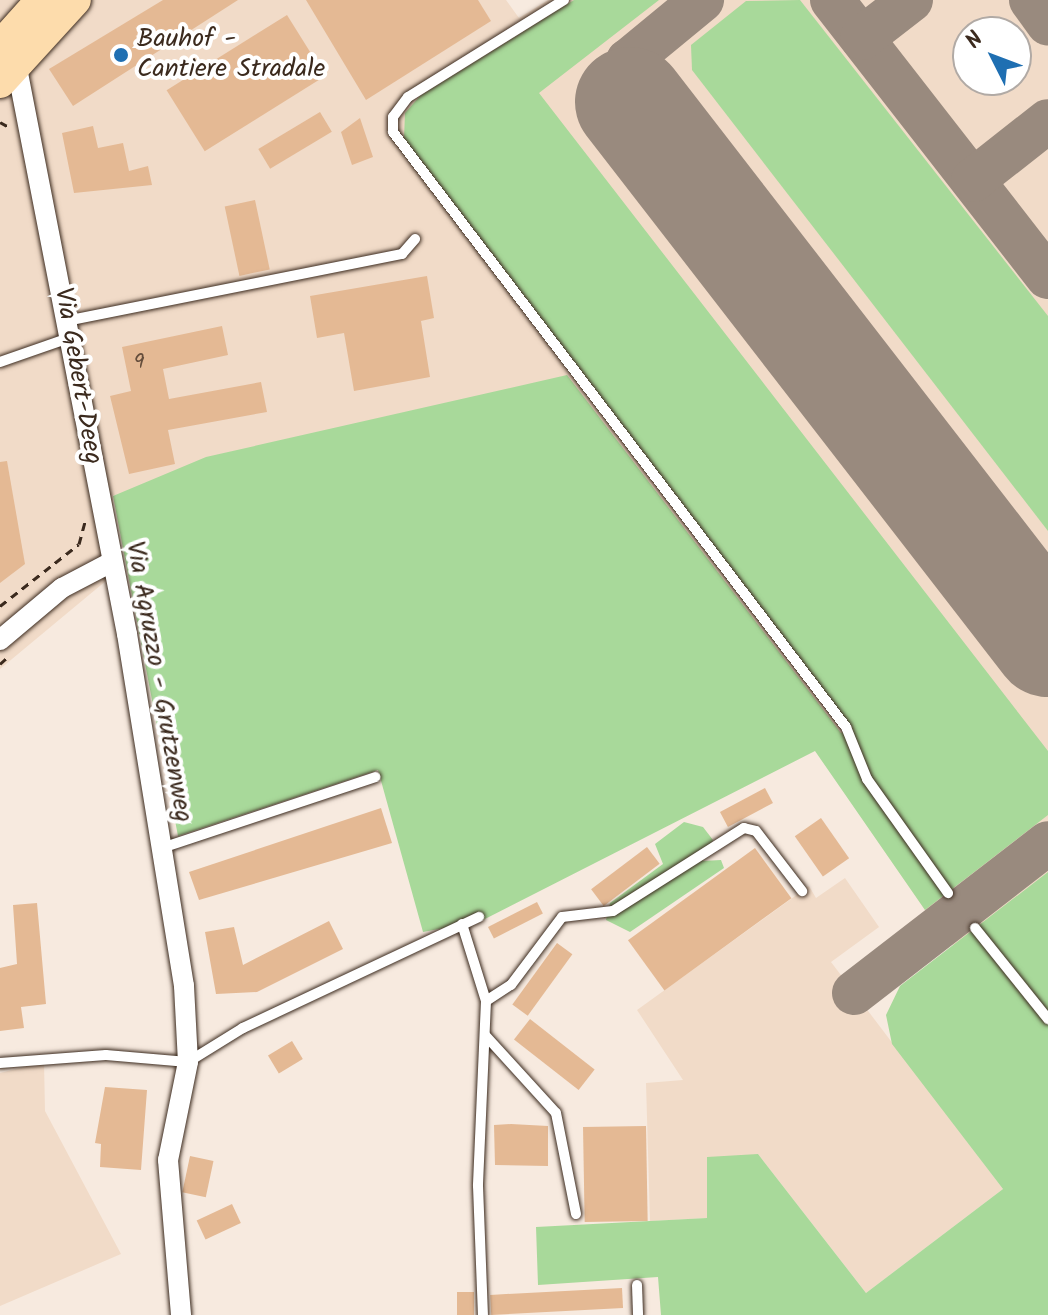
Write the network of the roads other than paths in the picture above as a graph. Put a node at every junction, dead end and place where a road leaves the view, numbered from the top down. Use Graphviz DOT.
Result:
graph roads {
  1 [pos="42,0"];
  2 [pos="75,0"];
  3 [pos="564,0"];
  4 [pos="5,64"];
  5 [pos="415,239"];
  6 [pos="68,330"];
  7 [pos="0,362"];
  8 [pos="108,564"];
  9 [pos="0,640"];
  10 [pos="376,777"];
  11 [pos="162,848"];
  12 [pos="802,891"];
  13 [pos="948,893"];
  14 [pos="479,917"];
  15 [pos="462,924"];
  16 [pos="975,928"];
  17 [pos="486,1001"];
  18 [pos="1048,1019"];
  19 [pos="485,1035"];
  20 [pos="188,1062"];
  21 [pos="0,1063"];
  22 [pos="576,1214"];
  23 [pos="637,1285"];
  24 [pos="181,1315"];
  25 [pos="483,1315"];
  26 [pos="638,1315"];
  1 -- 4 [label="main road"];
  2 -- 4 [label="main road"];
  3 -- 13 [label="lane"];
  4 -- 6 [label="street, Via Agruzzo - Grutzenweg"];
  5 -- 6 [label="lane"];
  6 -- 7 [label="lane"];
  6 -- 8 [label="street, Via Agruzzo - Grutzenweg"];
  8 -- 9 [label="street"];
  8 -- 11 [label="street, Via Agruzzo - Grutzenweg"];
  10 -- 11 [label="lane"];
  11 -- 20 [label="street, Via Agruzzo - Grutzenweg"];
  12 -- 17 [label="lane"];
  14 -- 15 [label="lane"];
  15 -- 17 [label="lane"];
  15 -- 20 [label="lane"];
  16 -- 18 [label="lane"];
  17 -- 19 [label="lane"];
  19 -- 22 [label="lane"];
  19 -- 25 [label="lane"];
  20 -- 21 [label="lane"];
  20 -- 24 [label="street, Via Agruzzo - Grutzenweg"];
  23 -- 26 [label="lane"];
}
